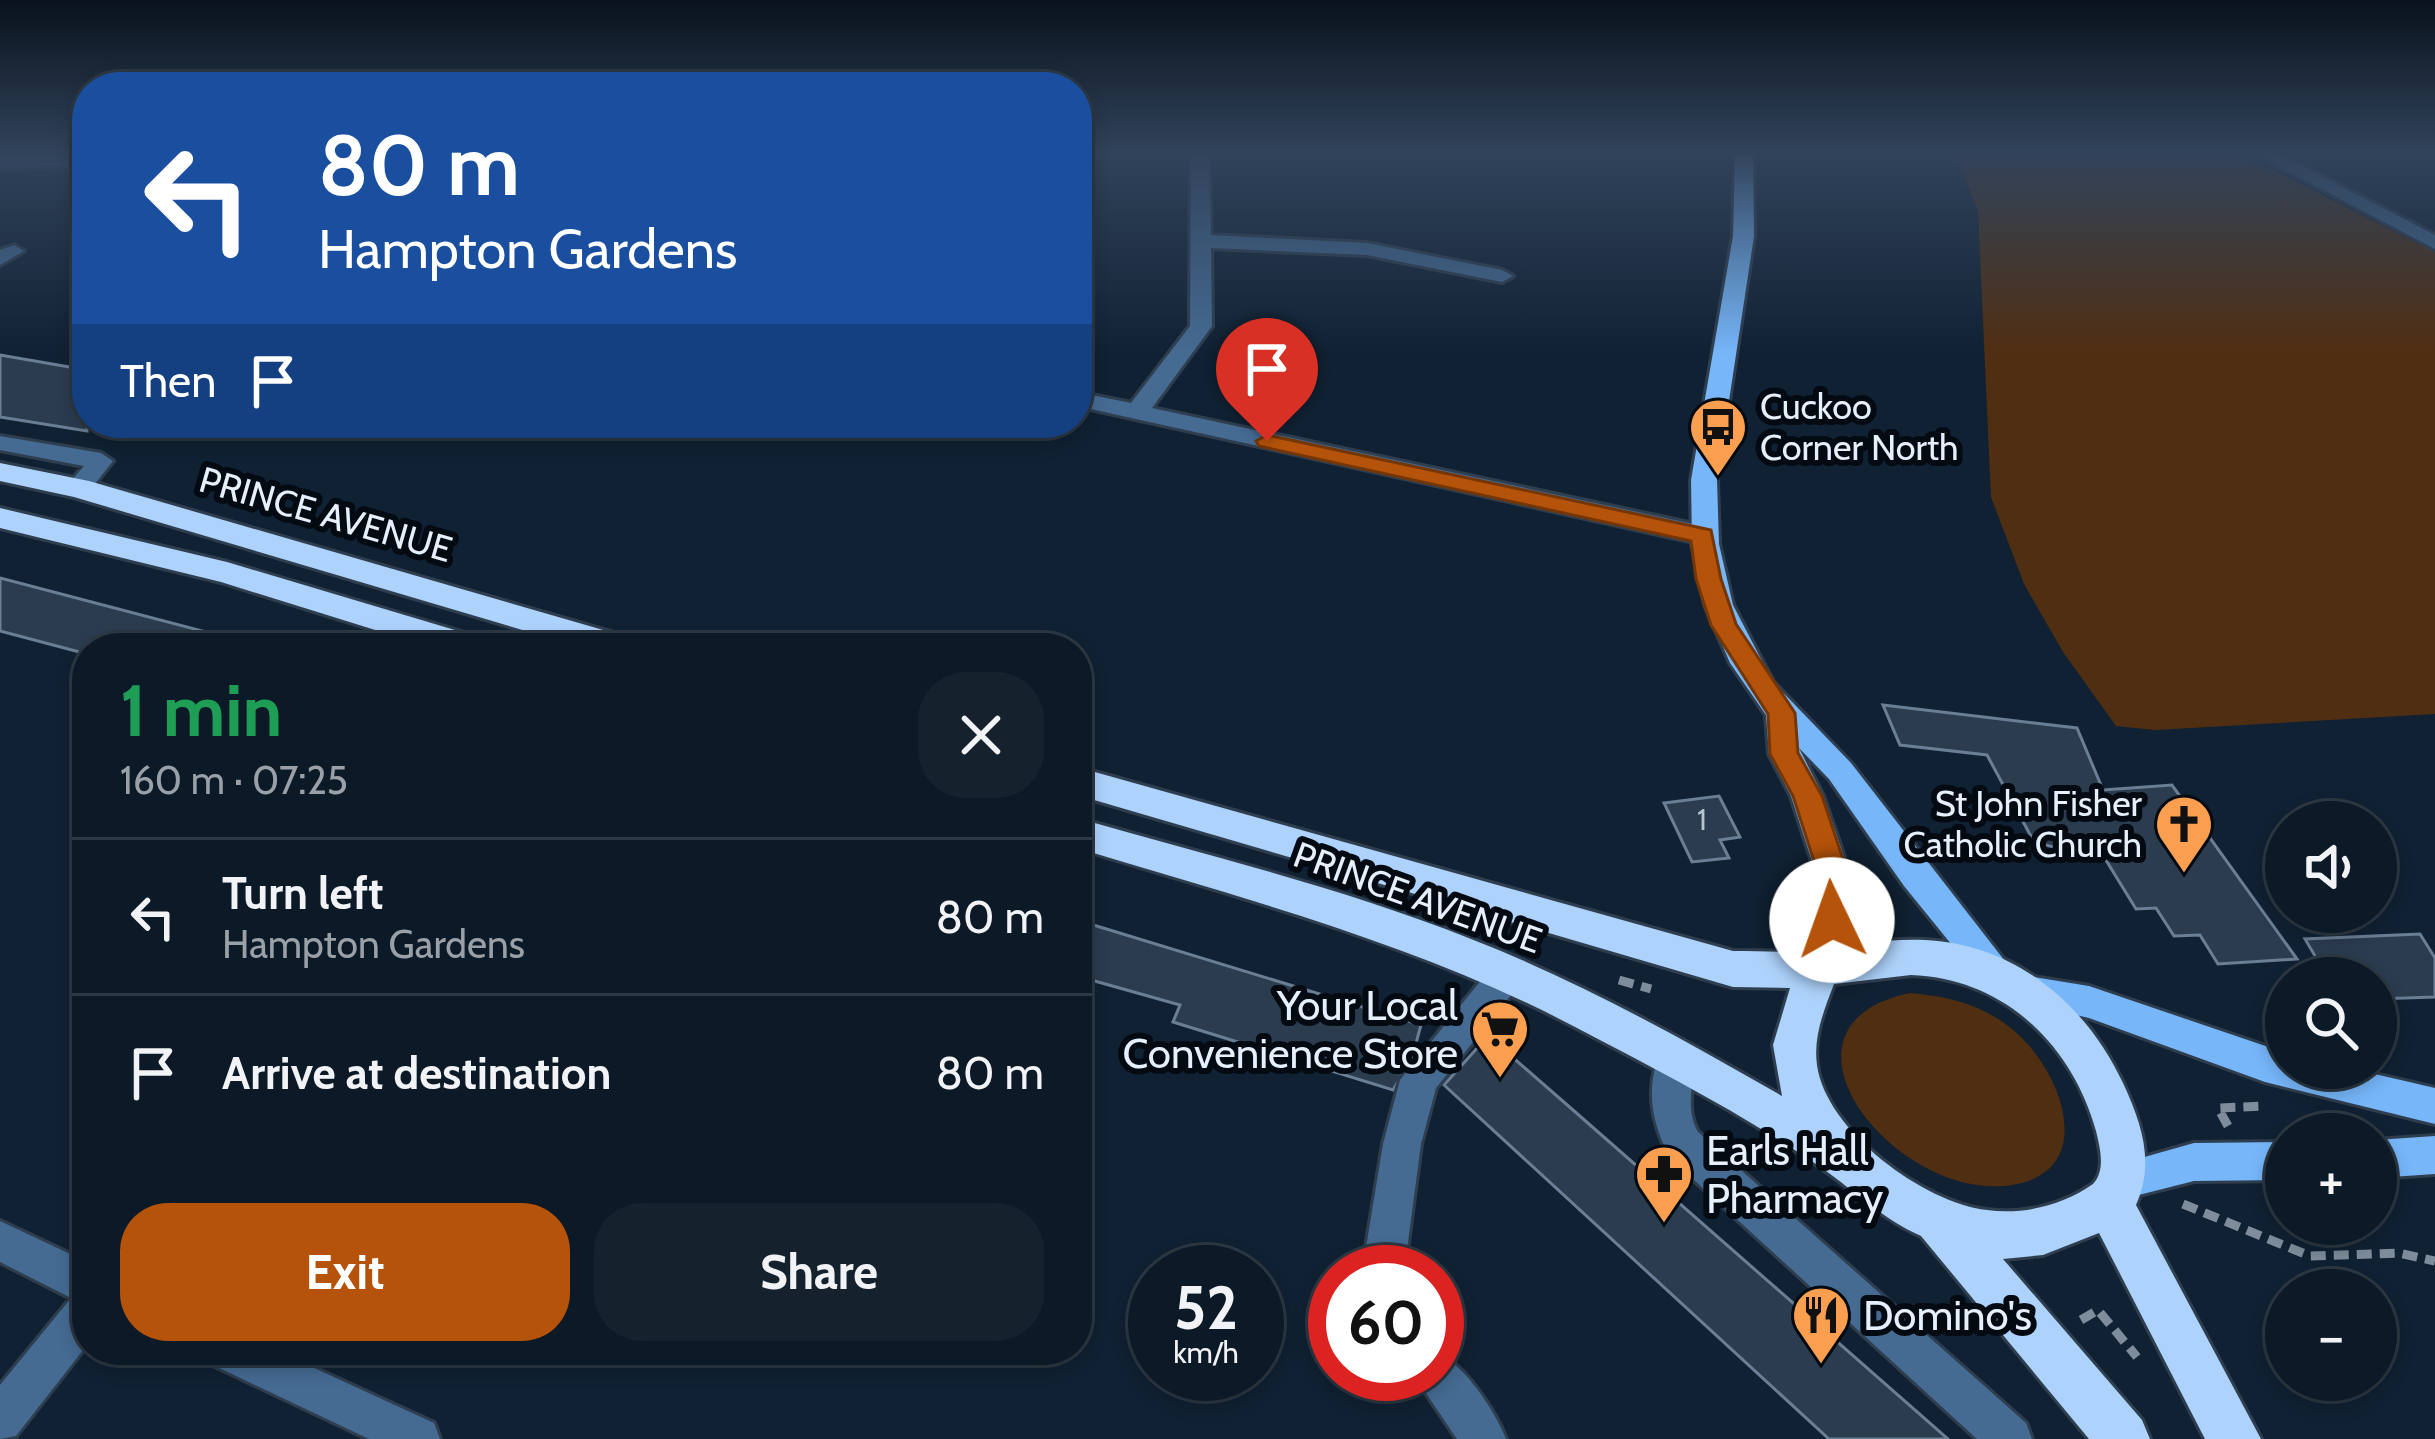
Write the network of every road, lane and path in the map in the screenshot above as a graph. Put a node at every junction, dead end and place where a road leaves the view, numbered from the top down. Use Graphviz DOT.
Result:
graph roads {
  1 [pos="1201,221"];
  2 [pos="1746,221"];
  3 [pos="2393,221"];
  4 [pos="1201,242"];
  5 [pos="2435,243"];
  6 [pos="1502,276"];
  7 [pos="1092,403"];
  8 [pos="1136,413"];
  9 [pos="0,442"];
  10 [pos="0,472"];
  11 [pos="78,488"];
  12 [pos="0,518"];
  13 [pos="1703,536"];
  14 [pos="424,633"];
  15 [pos="573,633"];
  16 [pos="1781,713"];
  17 [pos="1092,785"];
  18 [pos="1092,837"];
  19 [pos="1824,966"];
  20 [pos="1508,973"];
  21 [pos="2009,982"];
  22 [pos="1676,1057"];
  23 [pos="2265,1065"];
  24 [pos="2307,1089"];
  25 [pos="2364,1089"];
  26 [pos="2435,1106"];
  27 [pos="1838,1154"];
  28 [pos="2435,1155"];
  29 [pos="2397,1158"];
  30 [pos="2246,1159"];
  31 [pos="2265,1160"];
  32 [pos="2116,1192"];
  33 [pos="1939,1222"];
  34 [pos="0,1241"];
  35 [pos="1387,1245"];
  36 [pos="2435,1261"];
  37 [pos="72,1277"];
  38 [pos="72,1331"];
  39 [pos="2043,1342"];
  40 [pos="260,1365"];
  41 [pos="2198,1368"];
  42 [pos="1455,1401"];
  43 [pos="0,1420"];
  44 [pos="418,1439"];
  45 [pos="1484,1439"];
  46 [pos="2010,1439"];
  47 [pos="2123,1439"];
  48 [pos="2234,1439"];
  1 -- 4 [label="street"];
  2 -- 13 [label="main road"];
  3 -- 5 [label="street"];
  4 -- 6 [label="street"];
  4 -- 8 [label="street"];
  7 -- 8 [label="street"];
  8 -- 13 [label="street"];
  9 -- 11 [label="street"];
  10 -- 11 [label="highway, PRINCE AVENUE"];
  11 -- 15 [label="highway, PRINCE AVENUE"];
  12 -- 14 [label="highway"];
  13 -- 16 [label="main road"];
  16 -- 19 [label="main road"];
  16 -- 21 [label="main road"];
  17 -- 19 [label="highway, PRINCE AVENUE"];
  18 -- 20 [label="highway, PRINCE AVENUE"];
  19 -- 21 [label="highway"];
  19 -- 27 [label="highway"];
  20 -- 22 [label="highway, PRINCE AVENUE"];
  20 -- 35 [label="street"];
  21 -- 23 [label="main road"];
  21 -- 32 [label="highway"];
  22 -- 27 [label="highway, PRINCE AVENUE"];
  22 -- 46 [label="street"];
  24 -- 30 [label="path"];
  25 -- 26 [label="main road"];
  27 -- 33 [label="highway"];
  28 -- 29 [label="main road"];
  30 -- 31 [label="main road"];
  30 -- 32 [label="main road"];
  32 -- 33 [label="highway"];
  32 -- 36 [label="path"];
  32 -- 41 [label="highway"];
  33 -- 39 [label="highway"];
  34 -- 37 [label="street"];
  38 -- 43 [label="street"];
  39 -- 41 [label="path"];
  39 -- 47 [label="highway"];
  40 -- 44 [label="street"];
  41 -- 48 [label="highway"];
  42 -- 45 [label="street"];
}
